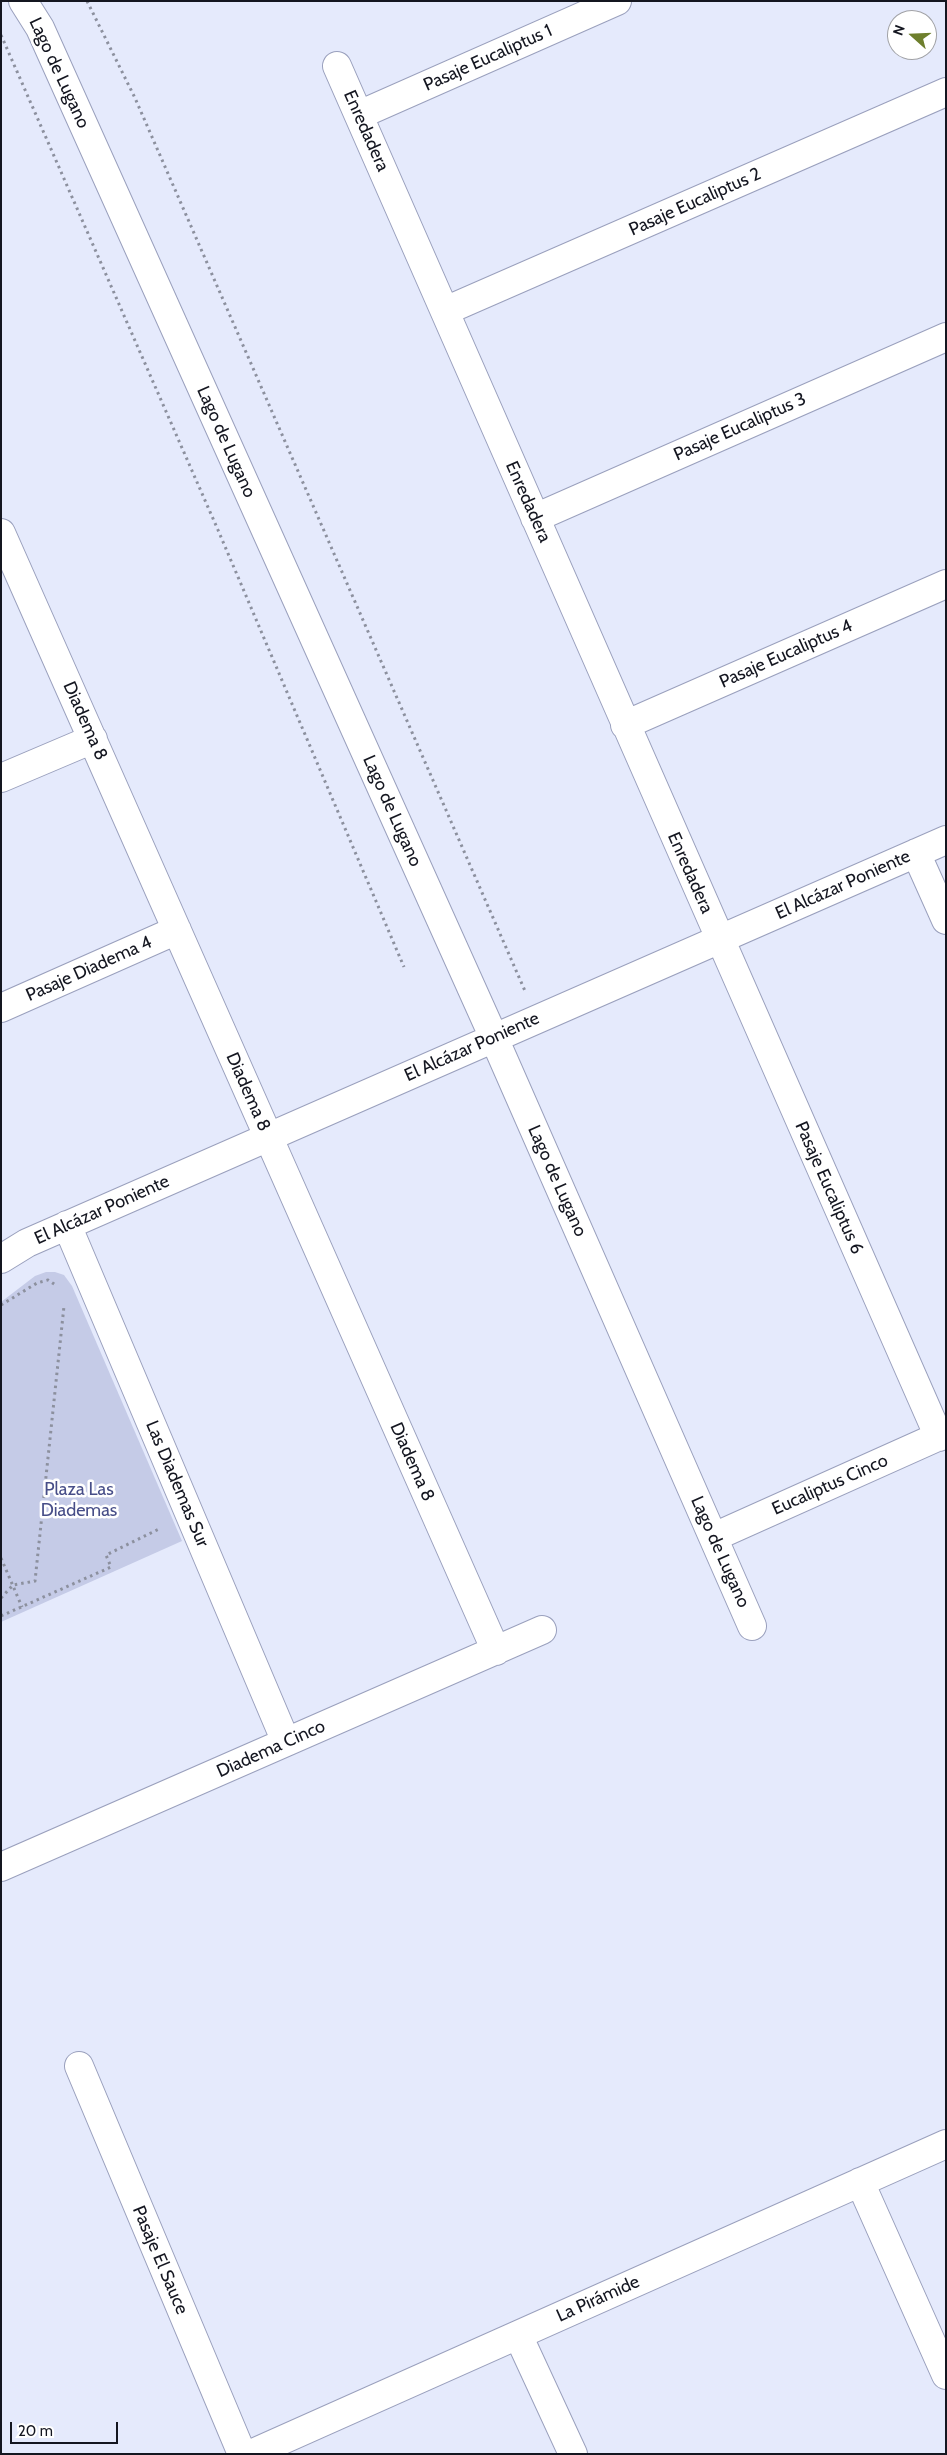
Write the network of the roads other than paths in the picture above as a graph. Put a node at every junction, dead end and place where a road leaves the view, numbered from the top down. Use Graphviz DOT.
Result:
graph roads {
  1 [pos="23,1"];
  2 [pos="617,1"];
  3 [pos="337,66"];
  4 [pos="946,92"];
  5 [pos="358,115"];
  6 [pos="445,311"];
  7 [pos="946,337"];
  8 [pos="535,518"];
  9 [pos="2,536"];
  10 [pos="946,584"];
  11 [pos="625,725"];
  12 [pos="93,739"];
  13 [pos="1,778"];
  14 [pos="946,840"];
  15 [pos="916,853"];
  16 [pos="946,920"];
  17 [pos="177,930"];
  18 [pos="719,939"];
  19 [pos="1,1008"];
  20 [pos="494,1038"];
  21 [pos="268,1136"];
  22 [pos="67,1225"];
  23 [pos="1,1259"];
  24 [pos="942,1435"];
  25 [pos="714,1537"];
  26 [pos="752,1626"];
  27 [pos="542,1630"];
  28 [pos="496,1650"];
  29 [pos="286,1742"];
  30 [pos="1,1867"];
  31 [pos="79,2066"];
  32 [pos="946,2144"];
  33 [pos="860,2182"];
  34 [pos="518,2335"];
  35 [pos="946,2376"];
  36 [pos="242,2454"];
  37 [pos="251,2454"];
  38 [pos="573,2454"];
  1 -- 20 [label="street, Lago de Lugano"];
  2 -- 5 [label="street, Pasaje Eucaliptus 1"];
  3 -- 5 [label="street, Enredadera"];
  4 -- 6 [label="street, Pasaje Eucaliptus 2"];
  5 -- 6 [label="street, Enredadera"];
  6 -- 8 [label="street, Enredadera"];
  7 -- 8 [label="street, Pasaje Eucaliptus 3"];
  8 -- 11 [label="street, Enredadera"];
  9 -- 12 [label="street, Diadema 8"];
  10 -- 11 [label="street, Pasaje Eucaliptus 4"];
  11 -- 18 [label="street, Enredadera"];
  12 -- 13 [label="street"];
  12 -- 17 [label="street, Diadema 8"];
  14 -- 15 [label="street, El Alcázar Poniente"];
  15 -- 16 [label="street"];
  15 -- 18 [label="street, El Alcázar Poniente"];
  17 -- 19 [label="street, Pasaje Diadema 4"];
  17 -- 21 [label="street, Diadema 8"];
  18 -- 20 [label="street, El Alcázar Poniente"];
  18 -- 24 [label="street, Pasaje Eucaliptus 6"];
  20 -- 21 [label="street, El Alcázar Poniente"];
  20 -- 25 [label="street, Lago de Lugano"];
  21 -- 22 [label="street, El Alcázar Poniente"];
  21 -- 28 [label="street, Diadema 8"];
  22 -- 23 [label="street, El Alcázar Poniente"];
  22 -- 29 [label="street, Las Diademas Sur"];
  24 -- 25 [label="street, Eucaliptus Cinco"];
  25 -- 26 [label="street, Lago de Lugano"];
  27 -- 28 [label="street, Diadema Cinco"];
  28 -- 29 [label="street, Diadema Cinco"];
  29 -- 30 [label="street, Diadema Cinco"];
  31 -- 36 [label="street, Pasaje El Sauce"];
  32 -- 33 [label="street, La Pirámide"];
  33 -- 34 [label="street, La Pirámide"];
  33 -- 35 [label="street"];
  34 -- 37 [label="street, La Pirámide"];
  34 -- 38 [label="street"];
}
